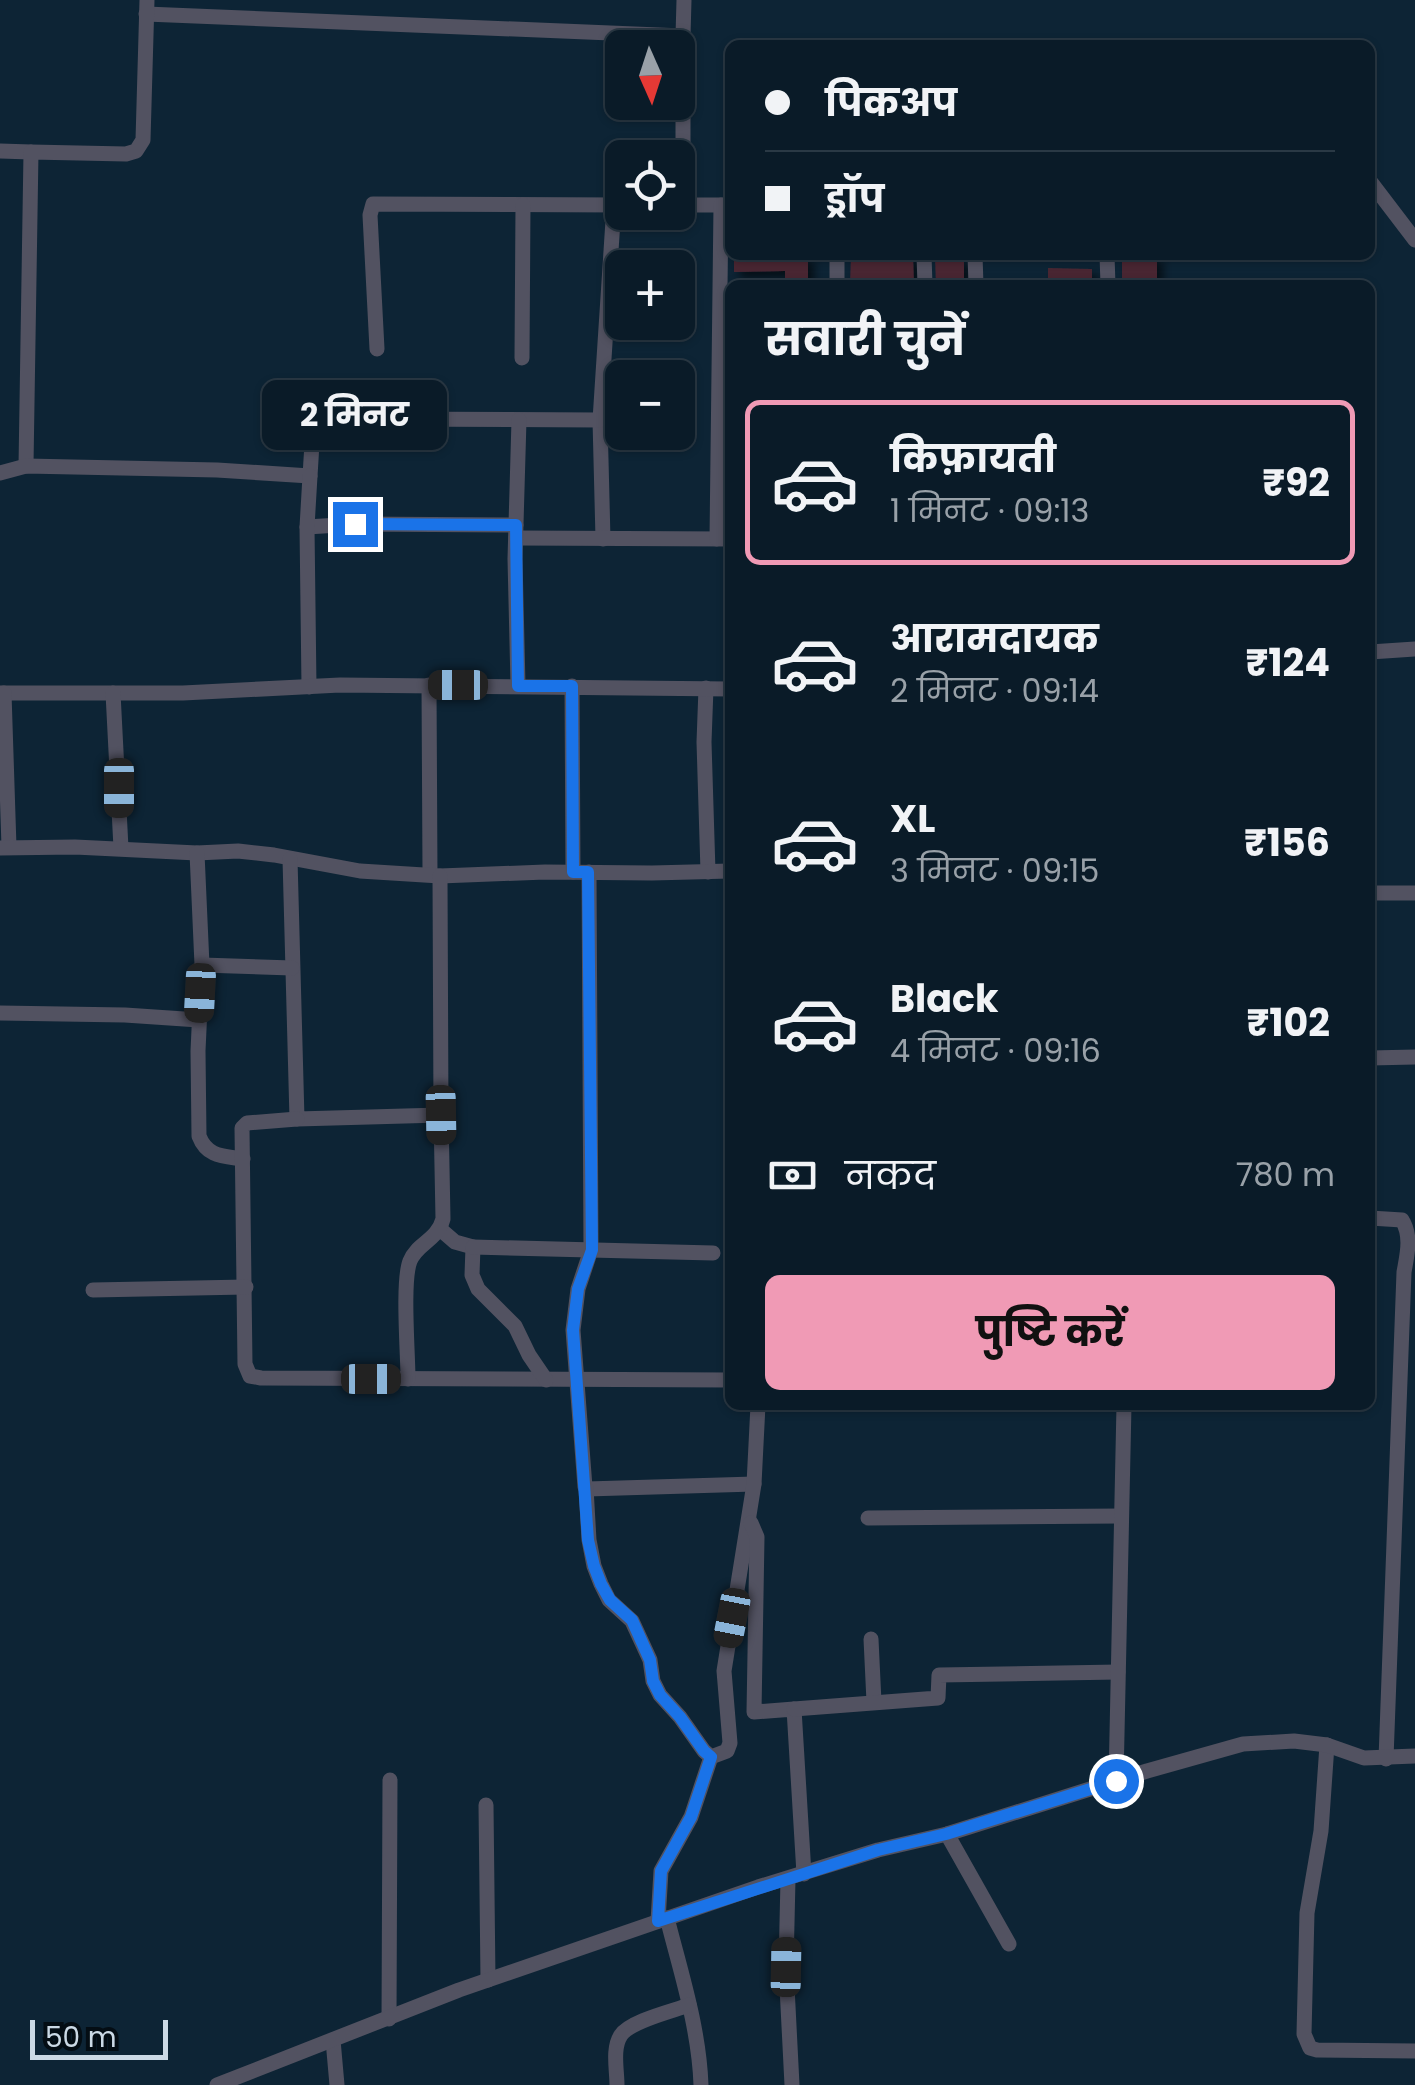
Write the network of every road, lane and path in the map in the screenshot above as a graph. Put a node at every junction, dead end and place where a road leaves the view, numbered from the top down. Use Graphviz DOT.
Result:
graph roads {
  1 [pos="684,0"];
  2 [pos="147,7"];
  3 [pos="683,30"];
  4 [pos="605,32"];
  5 [pos="0,151"];
  6 [pos="30,152"];
  7 [pos="523,205"];
  8 [pos="605,205"];
  9 [pos="695,205"];
  10 [pos="725,205"];
  11 [pos="1378,206"];
  12 [pos="616,230"];
  13 [pos="1415,240"];
  14 [pos="377,348"];
  15 [pos="522,358"];
  16 [pos="519,420"];
  17 [pos="600,420"];
  18 [pos="26,466"];
  19 [pos="0,473"];
  20 [pos="310,476"];
  21 [pos="307,527"];
  22 [pos="516,532"];
  23 [pos="603,539"];
  24 [pos="724,539"];
  25 [pos="1415,649"];
  26 [pos="1375,652"];
  27 [pos="428,685"];
  28 [pos="309,686"];
  29 [pos="518,686"];
  30 [pos="572,686"];
  31 [pos="706,688"];
  32 [pos="725,689"];
  33 [pos="2,693"];
  34 [pos="113,693"];
  35 [pos="4,847"];
  36 [pos="120,848"];
  37 [pos="197,853"];
  38 [pos="290,859"];
  39 [pos="725,871"];
  40 [pos="581,872"];
  41 [pos="708,872"];
  42 [pos="435,875"];
  43 [pos="1375,893"];
  44 [pos="1415,893"];
  45 [pos="202,965"];
  46 [pos="292,968"];
  47 [pos="0,1013"];
  48 [pos="199,1020"];
  49 [pos="1415,1057"];
  50 [pos="1375,1058"];
  51 [pos="441,1115"];
  52 [pos="297,1120"];
  53 [pos="243,1158"];
  54 [pos="1375,1218"];
  55 [pos="440,1229"];
  56 [pos="473,1248"];
  57 [pos="592,1250"];
  58 [pos="713,1253"];
  59 [pos="1410,1272"];
  60 [pos="246,1287"];
  61 [pos="93,1290"];
  62 [pos="408,1379"];
  63 [pos="546,1380"];
  64 [pos="578,1380"];
  65 [pos="725,1380"];
  66 [pos="758,1410"];
  67 [pos="1124,1410"];
  68 [pos="1407,1413"];
  69 [pos="754,1484"];
  70 [pos="586,1488"];
  71 [pos="1120,1516"];
  72 [pos="1413,1517"];
  73 [pos="868,1518"];
  74 [pos="750,1519"];
  75 [pos="1395,1520"];
  76 [pos="871,1639"];
  77 [pos="1118,1672"];
  78 [pos="874,1702"];
  79 [pos="794,1709"];
  80 [pos="1327,1745"];
  81 [pos="1415,1756"];
  82 [pos="711,1757"];
  83 [pos="1386,1759"];
  84 [pos="390,1780"];
  85 [pos="1116,1781"];
  86 [pos="486,1804"];
  87 [pos="946,1834"];
  88 [pos="796,1877"];
  89 [pos="663,1920"];
  90 [pos="1009,1944"];
  91 [pos="488,1980"];
  92 [pos="689,2006"];
  93 [pos="389,2019"];
  94 [pos="333,2040"];
  95 [pos="1415,2051"];
  96 [pos="217,2085"];
  97 [pos="337,2085"];
  98 [pos="617,2085"];
  99 [pos="701,2085"];
  100 [pos="792,2085"];
  1 -- 3 [label="street"];
  2 -- 4 [label="street"];
  2 -- 6 [label="street"];
  5 -- 6 [label="street"];
  6 -- 18 [label="street"];
  7 -- 8 [label="street"];
  7 -- 14 [label="street"];
  7 -- 15 [label="street"];
  9 -- 10 [label="street"];
  10 -- 24 [label="street"];
  11 -- 13 [label="street"];
  12 -- 17 [label="street"];
  16 -- 17 [label="street"];
  16 -- 20 [label="street"];
  16 -- 22 [label="street"];
  17 -- 23 [label="street"];
  18 -- 19 [label="street"];
  18 -- 20 [label="street"];
  20 -- 21 [label="street"];
  21 -- 22 [label="street"];
  21 -- 28 [label="street"];
  22 -- 23 [label="street"];
  22 -- 29 [label="street"];
  23 -- 24 [label="street"];
  25 -- 26 [label="street"];
  27 -- 28 [label="street"];
  27 -- 29 [label="street"];
  27 -- 42 [label="street"];
  28 -- 34 [label="street"];
  29 -- 30 [label="street"];
  30 -- 31 [label="street"];
  30 -- 40 [label="street"];
  31 -- 32 [label="street"];
  31 -- 41 [label="street"];
  33 -- 34 [label="street"];
  33 -- 35 [label="street"];
  34 -- 36 [label="street"];
  35 -- 36 [label="street"];
  36 -- 37 [label="street"];
  37 -- 38 [label="street"];
  37 -- 45 [label="street"];
  38 -- 42 [label="street"];
  38 -- 46 [label="street"];
  39 -- 41 [label="street"];
  40 -- 41 [label="street"];
  40 -- 42 [label="street"];
  40 -- 57 [label="street"];
  42 -- 51 [label="street"];
  43 -- 44 [label="street"];
  45 -- 46 [label="street"];
  45 -- 48 [label="street"];
  46 -- 52 [label="street"];
  47 -- 48 [label="street"];
  48 -- 53 [label="street"];
  49 -- 50 [label="street"];
  51 -- 52 [label="street"];
  51 -- 55 [label="street"];
  52 -- 53 [label="street"];
  53 -- 60 [label="street"];
  54 -- 59 [label="street"];
  55 -- 56 [label="street"];
  55 -- 62 [label="street"];
  56 -- 57 [label="street"];
  56 -- 63 [label="street"];
  57 -- 58 [label="street"];
  57 -- 64 [label="street"];
  59 -- 68 [label="street"];
  60 -- 61 [label="street"];
  60 -- 62 [label="street"];
  62 -- 63 [label="street"];
  63 -- 64 [label="street"];
  64 -- 65 [label="street"];
  64 -- 70 [label="street"];
  66 -- 69 [label="street"];
  67 -- 71 [label="street"];
  68 -- 75 [label="street"];
  69 -- 70 [label="street"];
  69 -- 74 [label="street"];
  70 -- 82 [label="street"];
  71 -- 73 [label="street"];
  71 -- 77 [label="street"];
  72 -- 75 [label="street"];
  74 -- 79 [label="street"];
  74 -- 82 [label="street"];
  75 -- 83 [label="street"];
  76 -- 78 [label="street"];
  77 -- 78 [label="street"];
  77 -- 85 [label="street"];
  78 -- 79 [label="street"];
  79 -- 88 [label="street"];
  80 -- 83 [label="street"];
  80 -- 85 [label="street"];
  80 -- 95 [label="street"];
  81 -- 83 [label="street"];
  82 -- 89 [label="street"];
  84 -- 93 [label="street"];
  85 -- 87 [label="street"];
  86 -- 91 [label="street"];
  87 -- 88 [label="street"];
  87 -- 90 [label="street"];
  88 -- 89 [label="street"];
  88 -- 100 [label="street"];
  89 -- 91 [label="street"];
  89 -- 92 [label="street"];
  91 -- 93 [label="street"];
  92 -- 98 [label="street"];
  92 -- 99 [label="street"];
  93 -- 94 [label="street"];
  94 -- 96 [label="street"];
  94 -- 97 [label="street"];
}
